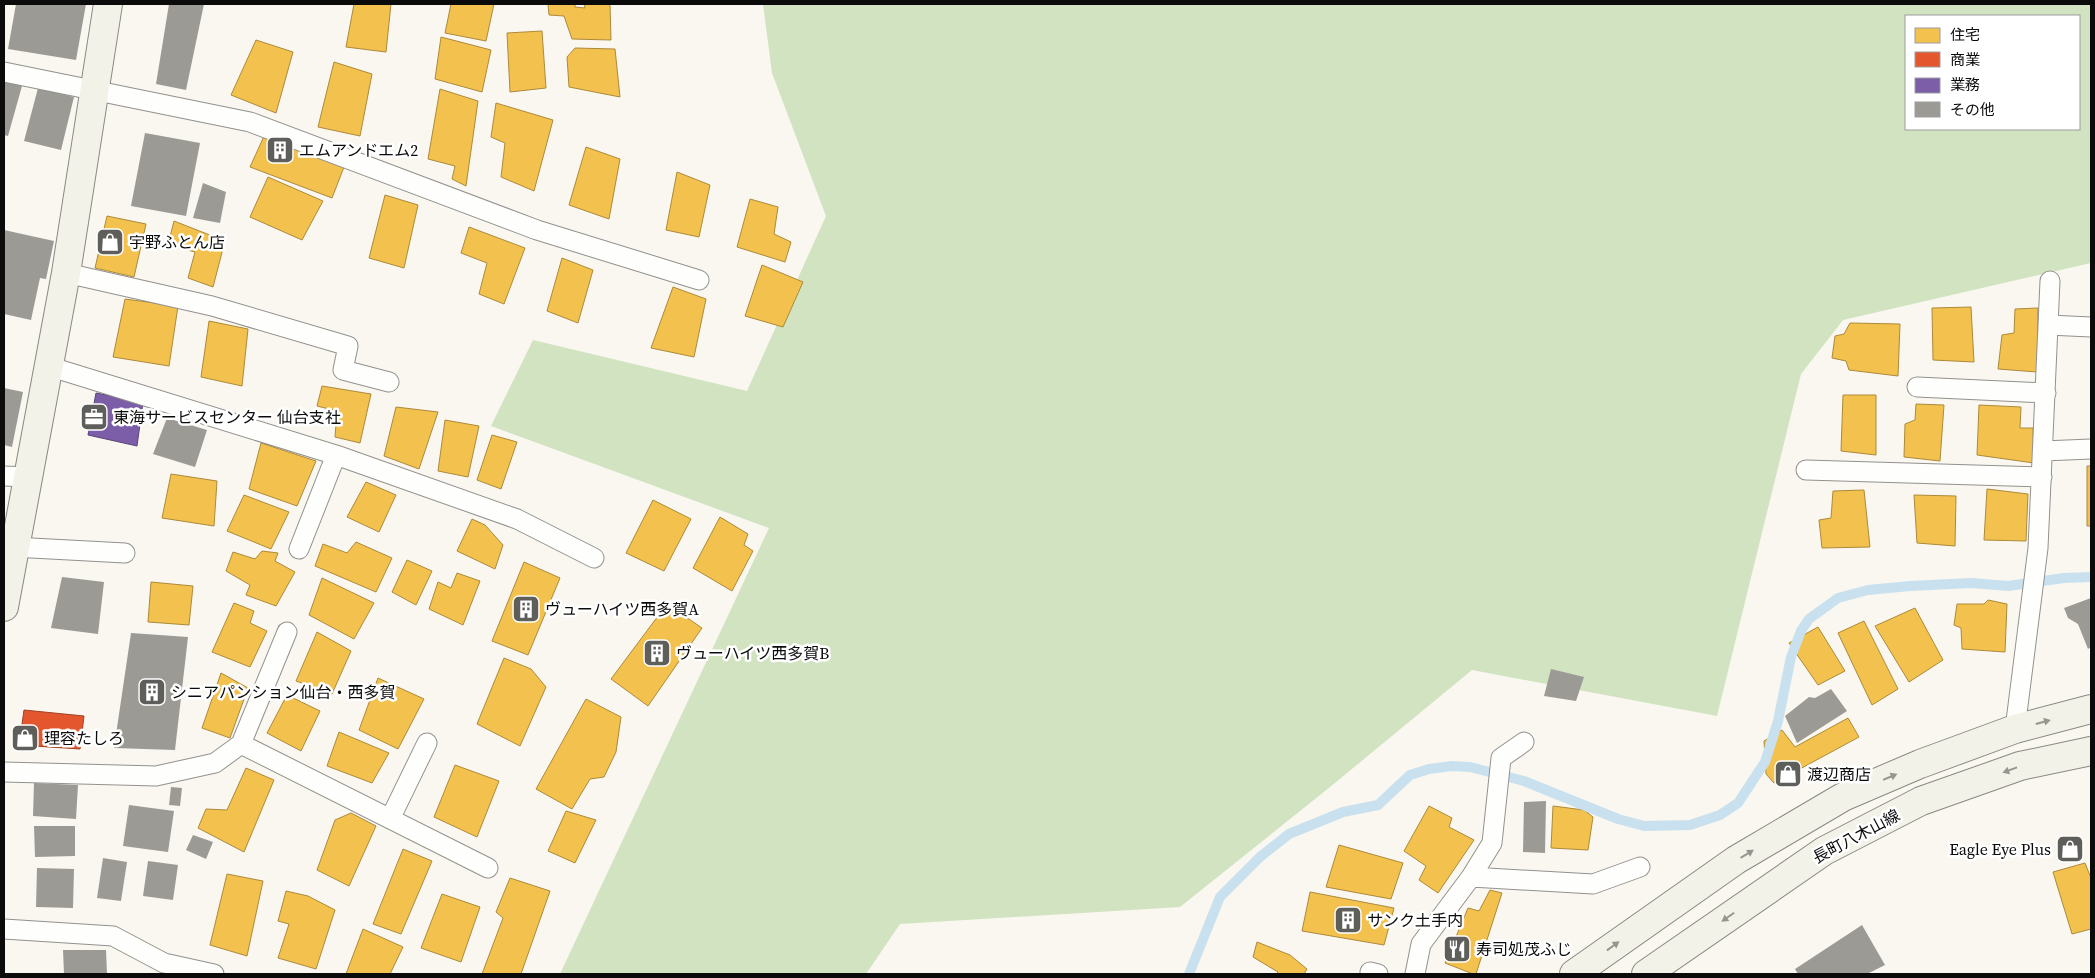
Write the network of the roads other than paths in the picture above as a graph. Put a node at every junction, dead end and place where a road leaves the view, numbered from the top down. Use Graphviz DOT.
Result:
graph roads {
  1 [pos="108,4"];
  2 [pos="4,72"];
  3 [pos="94,90"];
  4 [pos="66,272"];
  5 [pos="699,280"];
  6 [pos="2050,281"];
  7 [pos="2048,325"];
  8 [pos="2091,327"];
  9 [pos="48,366"];
  10 [pos="389,382"];
  11 [pos="1917,387"];
  12 [pos="2046,393"];
  13 [pos="2091,449"];
  14 [pos="2043,451"];
  15 [pos="336,455"];
  16 [pos="1806,470"];
  17 [pos="16,477"];
  18 [pos="2042,477"];
  19 [pos="13,547"];
  20 [pos="299,549"];
  21 [pos="125,553"];
  22 [pos="594,558"];
  23 [pos="6,575"];
  24 [pos="4,607"];
  25 [pos="288,632"];
  26 [pos="2091,709"];
  27 [pos="2015,729"];
  28 [pos="1524,742"];
  29 [pos="426,743"];
  30 [pos="241,744"];
  31 [pos="2091,751"];
  32 [pos="4,772"];
  33 [pos="390,820"];
  34 [pos="1640,867"];
  35 [pos="488,868"];
  36 [pos="1472,877"];
  37 [pos="4,929"];
  38 [pos="214,974"];
  39 [pos="1415,974"];
  40 [pos="1574,974"];
  41 [pos="1646,974"];
  1 -- 3 [label="street"];
  2 -- 3 [label="lane"];
  3 -- 4 [label="street"];
  3 -- 5 [label="lane"];
  4 -- 9 [label="street"];
  4 -- 10 [label="lane"];
  6 -- 7 [label="lane"];
  7 -- 8 [label="lane"];
  7 -- 12 [label="lane"];
  9 -- 15 [label="lane"];
  9 -- 17 [label="street"];
  11 -- 12 [label="lane"];
  12 -- 14 [label="lane"];
  13 -- 14 [label="lane"];
  14 -- 18 [label="lane"];
  15 -- 20 [label="lane"];
  15 -- 22 [label="lane"];
  16 -- 18 [label="lane"];
  17 -- 19 [label="street"];
  18 -- 27 [label="lane"];
  19 -- 21 [label="lane"];
  19 -- 23 [label="street"];
  23 -- 24 [label="street"];
  25 -- 30 [label="lane"];
  27 -- 26 [label="street, one-way"];
  40 -- 27 [label="street, one-way"];
  28 -- 36 [label="lane"];
  29 -- 33 [label="lane"];
  30 -- 32 [label="lane"];
  30 -- 33 [label="lane"];
  31 -- 41 [label="street, 長町八木山線, one-way"];
  33 -- 35 [label="lane"];
  34 -- 36 [label="lane"];
  36 -- 39 [label="lane"];
  37 -- 38 [label="lane"];
}
